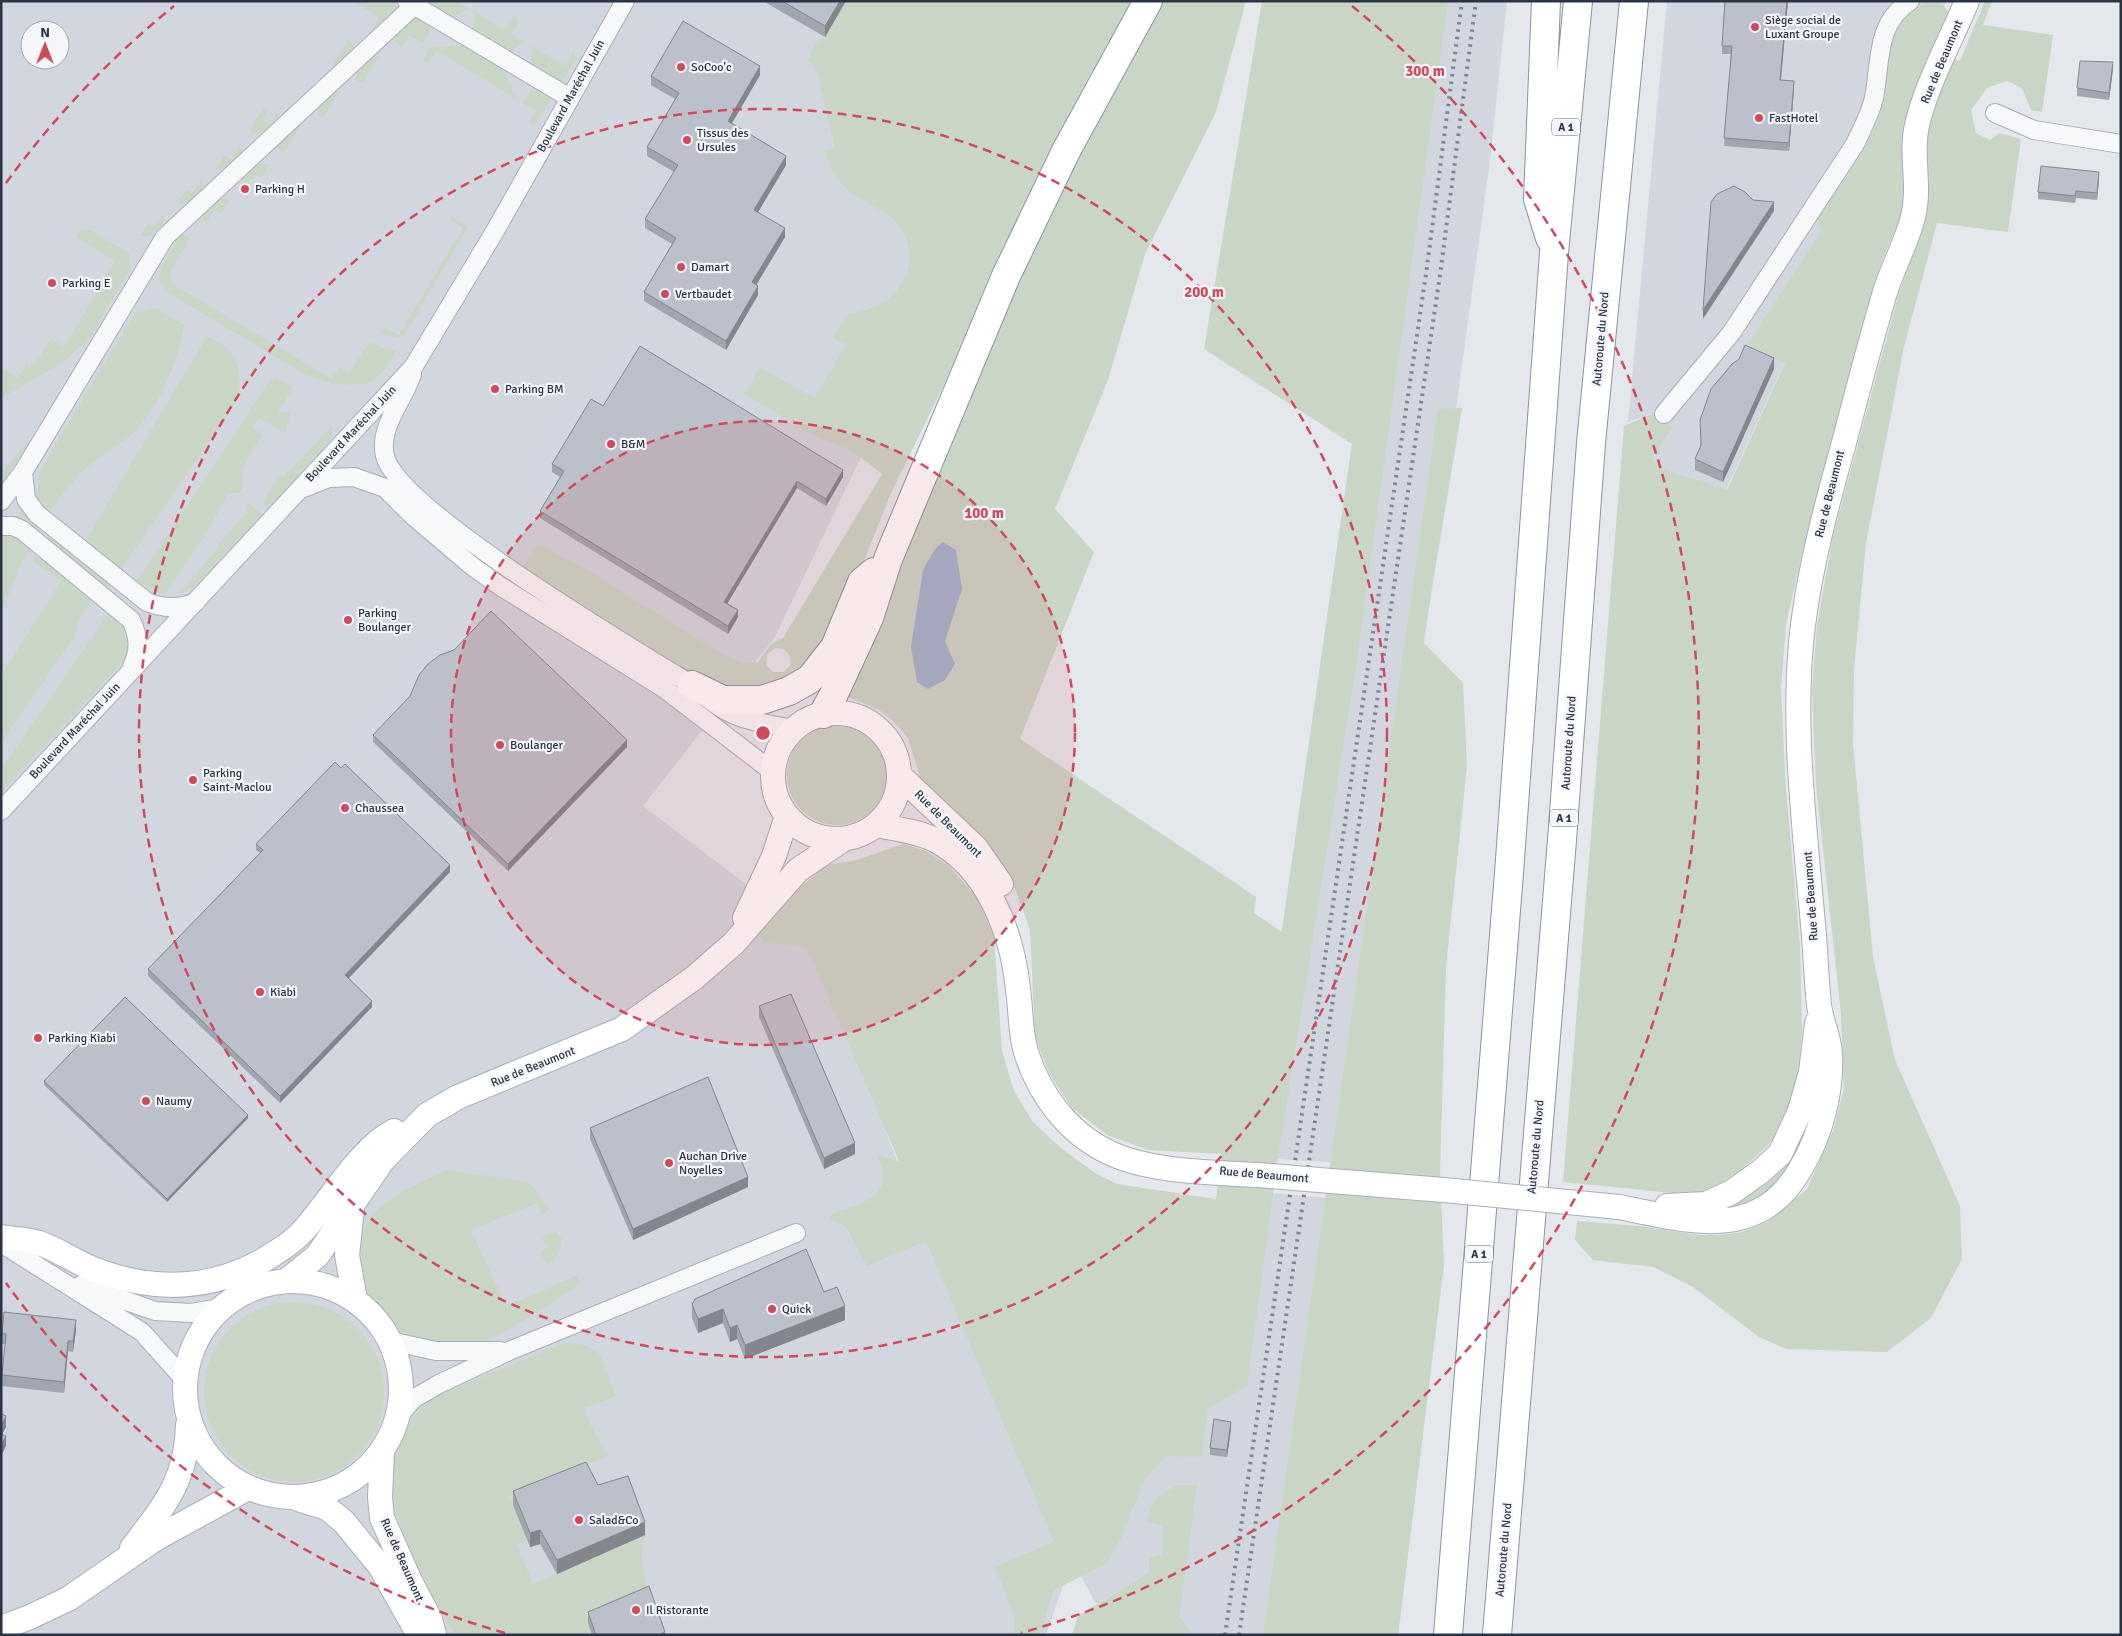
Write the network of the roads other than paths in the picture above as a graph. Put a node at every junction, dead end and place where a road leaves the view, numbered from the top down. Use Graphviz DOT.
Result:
graph roads {
  1 [pos="625,1"];
  2 [pos="1148,1"];
  3 [pos="1546,1"];
  4 [pos="1578,1"];
  5 [pos="1634,1"];
  6 [pos="1910,1"];
  7 [pos="1968,1"];
  8 [pos="413,3"];
  9 [pos="570,98"];
  10 [pos="1995,113"];
  11 [pos="2121,144"];
  12 [pos="1554,253"];
  13 [pos="414,366"];
  14 [pos="1664,414"];
  15 [pos="24,472"];
  16 [pos="300,489"];
  17 [pos="1,501"];
  18 [pos="1,526"];
  19 [pos="888,559"];
  20 [pos="196,601"];
  21 [pos="130,672"];
  22 [pos="692,685"];
  23 [pos="823,714"];
  24 [pos="794,729"];
  25 [pos="773,772"];
  26 [pos="900,776"];
  27 [pos="1,811"];
  28 [pos="787,816"];
  29 [pos="876,825"];
  30 [pos="844,839"];
  31 [pos="733,944"];
  32 [pos="1018,988"];
  33 [pos="1819,1006"];
  34 [pos="427,1115"];
  35 [pos="352,1207"];
  36 [pos="1619,1207"];
  37 [pos="796,1233"];
  38 [pos="1,1237"];
  39 [pos="1,1243"];
  40 [pos="50,1274"];
  41 [pos="286,1281"];
  42 [pos="355,1300"];
  43 [pos="221,1308"];
  44 [pos="390,1340"];
  45 [pos="509,1351"];
  46 [pos="184,1379"];
  47 [pos="398,1417"];
  48 [pos="188,1421"];
  49 [pos="382,1452"];
  50 [pos="248,1488"];
  51 [pos="296,1498"];
  52 [pos="120,1564"];
  53 [pos="1,1628"];
  54 [pos="422,1635"];
  55 [pos="434,1635"];
  56 [pos="1448,1635"];
  57 [pos="1497,1635"];
  1 -- 9 [label="street, Boulevard Maréchal Juin"];
  2 -- 19 [label="highway"];
  3 -- 12 [label="highway"];
  4 -- 12 [label="highway, A 1"];
  5 -- 57 [label="highway, Autoroute du Nord / A 1"];
  6 -- 14 [label="street"];
  7 -- 33 [label="street, Rue de Beaumont"];
  8 -- 9 [label="street"];
  8 -- 15 [label="street"];
  9 -- 13 [label="street, Boulevard Maréchal Juin"];
  10 -- 11 [label="street"];
  12 -- 56 [label="highway, A 1"];
  13 -- 16 [label="street, Boulevard Maréchal Juin"];
  13 -- 22 [label="street"];
  15 -- 17 [label="street"];
  15 -- 20 [label="street"];
  16 -- 20 [label="street, Boulevard Maréchal Juin"];
  16 -- 25 [label="street"];
  18 -- 21 [label="street"];
  19 -- 22 [label="highway"];
  19 -- 23 [label="highway"];
  20 -- 21 [label="street, Boulevard Maréchal Juin"];
  21 -- 27 [label="street, Boulevard Maréchal Juin"];
  22 -- 24 [label="street"];
  23 -- 24 [label="street"];
  23 -- 26 [label="street"];
  24 -- 25 [label="street"];
  25 -- 28 [label="street"];
  26 -- 29 [label="street"];
  26 -- 32 [label="street, Rue de Beaumont"];
  28 -- 30 [label="street"];
  28 -- 31 [label="street, Rue de Beaumont"];
  29 -- 30 [label="street"];
  29 -- 32 [label="street, Rue de Beaumont"];
  30 -- 31 [label="street, Rue de Beaumont"];
  31 -- 34 [label="street, Rue de Beaumont"];
  32 -- 36 [label="street, Rue de Beaumont, bridge"];
  33 -- 36 [label="street, Rue de Beaumont"];
  33 -- 36 [label="street, Rue de Beaumont"];
  34 -- 35 [label="street, Rue de Beaumont"];
  34 -- 38 [label="street"];
  35 -- 41 [label="street, Rue de Beaumont"];
  35 -- 42 [label="street, Rue de Beaumont"];
  37 -- 45 [label="street"];
  39 -- 40 [label="street"];
  40 -- 43 [label="street"];
  40 -- 46 [label="street"];
  41 -- 42 [label="street"];
  41 -- 43 [label="street"];
  42 -- 44 [label="street"];
  43 -- 46 [label="street"];
  44 -- 45 [label="street"];
  44 -- 47 [label="street"];
  45 -- 47 [label="street"];
  46 -- 48 [label="street"];
  47 -- 49 [label="street"];
  48 -- 50 [label="street"];
  48 -- 52 [label="street"];
  49 -- 51 [label="street"];
  49 -- 55 [label="street, Rue de Beaumont"];
  50 -- 51 [label="street"];
  50 -- 52 [label="street"];
  51 -- 54 [label="street, Rue de Beaumont"];
  52 -- 53 [label="street"];
}
